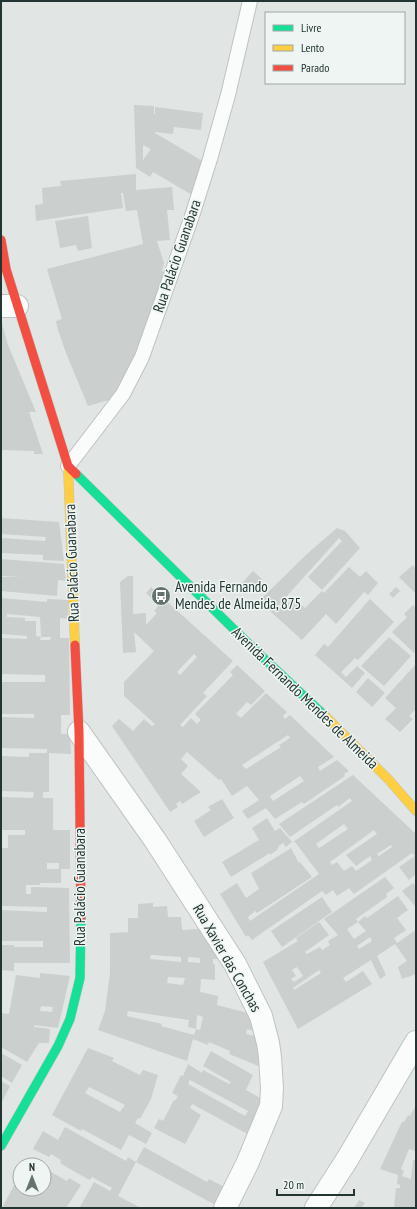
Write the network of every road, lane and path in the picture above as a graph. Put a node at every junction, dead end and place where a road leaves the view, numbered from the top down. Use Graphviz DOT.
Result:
graph roads {
  1 [pos="250,1"];
  2 [pos="1,240"];
  3 [pos="9,306"];
  4 [pos="68,466"];
  5 [pos="79,732"];
  6 [pos="416,811"];
  7 [pos="416,1042"];
  8 [pos="1,1146"];
  9 [pos="225,1208"];
  10 [pos="316,1208"];
  1 -- 4 [label="lane, Rua Palácio Guanabara"];
  2 -- 3 [label="street, Avenida Fernando Mendes de Almeida"];
  3 -- 4 [label="street, Avenida Fernando Mendes de Almeida"];
  4 -- 5 [label="street, Rua Palácio Guanabara"];
  4 -- 6 [label="street, Avenida Fernando Mendes de Almeida"];
  5 -- 8 [label="street, Rua Palácio Guanabara"];
  5 -- 9 [label="street, Rua Xavier das Conchas"];
  7 -- 10 [label="street"];
}
